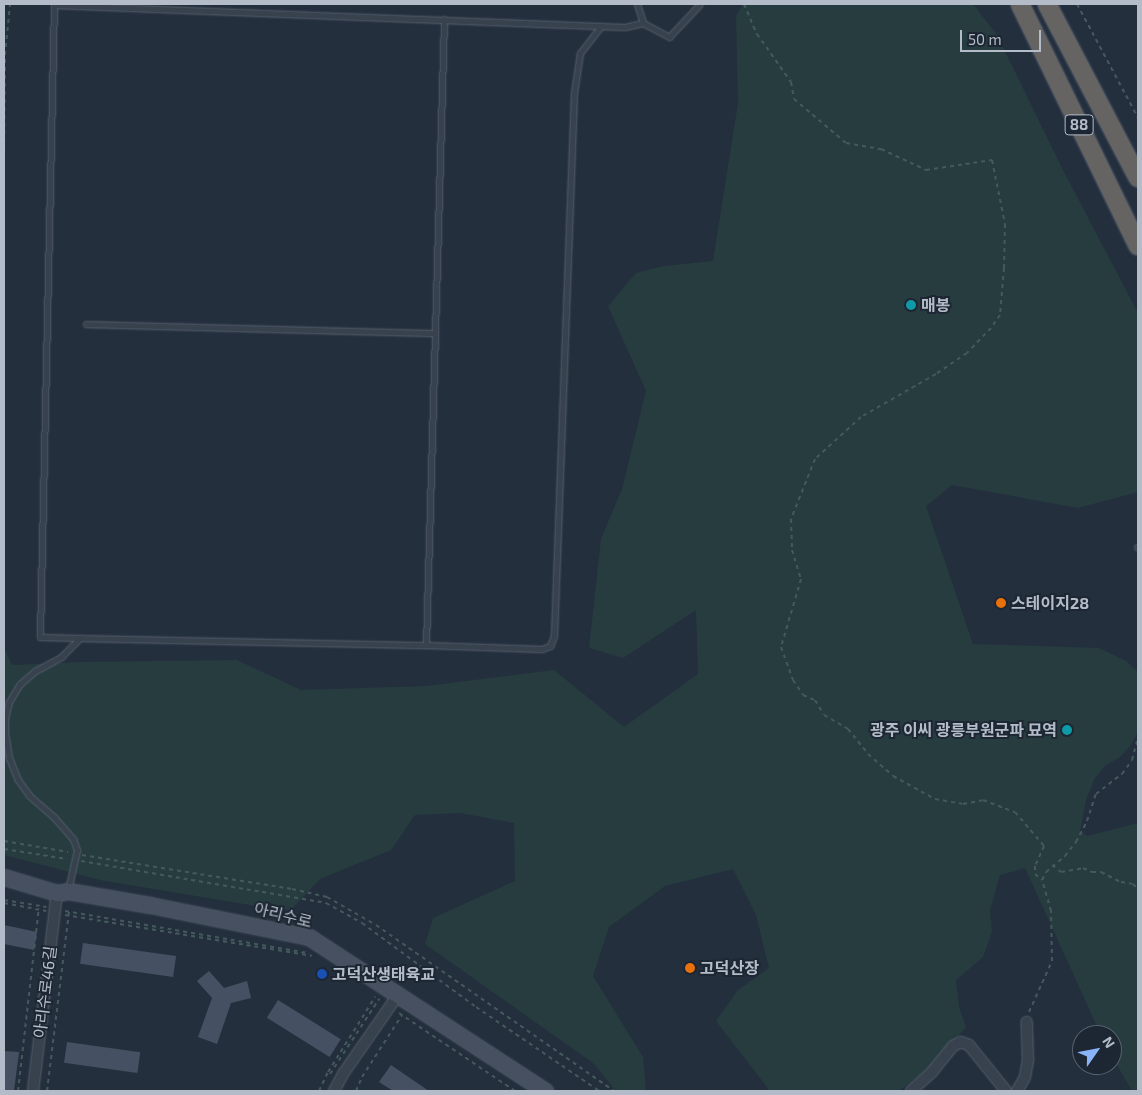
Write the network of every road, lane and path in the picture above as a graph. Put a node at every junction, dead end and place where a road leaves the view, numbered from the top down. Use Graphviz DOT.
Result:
graph roads {
  1 [pos="10,4"];
  2 [pos="54,4"];
  3 [pos="637,4"];
  4 [pos="700,4"];
  5 [pos="744,4"];
  6 [pos="1020,4"];
  7 [pos="1048,4"];
  8 [pos="1077,4"];
  9 [pos="444,18"];
  10 [pos="642,23"];
  11 [pos="600,26"];
  12 [pos="1138,118"];
  13 [pos="4,159"];
  14 [pos="1138,178"];
  15 [pos="1138,246"];
  16 [pos="86,324"];
  17 [pos="435,333"];
  18 [pos="80,638"];
  19 [pos="426,645"];
  20 [pos="6,708"];
  21 [pos="1138,738"];
  22 [pos="1052,865"];
  23 [pos="4,877"];
  24 [pos="1042,880"];
  25 [pos="1138,889"];
  26 [pos="63,892"];
  27 [pos="4,901"];
  28 [pos="40,908"];
  29 [pos="55,911"];
  30 [pos="69,911"];
  31 [pos="68,916"];
  32 [pos="373,991"];
  33 [pos="368,992"];
  34 [pos="375,997"];
  35 [pos="380,998"];
  36 [pos="393,1002"];
  37 [pos="402,1015"];
  38 [pos="1027,1022"];
  39 [pos="18,1091"];
  40 [pos="33,1091"];
  41 [pos="47,1091"];
  42 [pos="319,1091"];
  43 [pos="323,1091"];
  44 [pos="334,1091"];
  45 [pos="356,1091"];
  46 [pos="515,1091"];
  47 [pos="521,1091"];
  48 [pos="544,1091"];
  49 [pos="911,1091"];
  50 [pos="1006,1091"];
  51 [pos="1017,1091"];
  1 -- 13 [label="path"];
  2 -- 9 [label="lane"];
  2 -- 18 [label="lane"];
  3 -- 10 [label="lane"];
  4 -- 10 [label="lane"];
  5 -- 24 [label="path"];
  6 -- 15 [label="highway, 88"];
  7 -- 14 [label="highway, 88"];
  8 -- 12 [label="path"];
  9 -- 11 [label="lane"];
  9 -- 17 [label="lane"];
  10 -- 11 [label="lane"];
  11 -- 19 [label="lane"];
  16 -- 17 [label="lane"];
  17 -- 19 [label="lane"];
  18 -- 19 [label="lane"];
  18 -- 20 [label="lane"];
  20 -- 26 [label="lane"];
  21 -- 22 [label="path"];
  22 -- 24 [label="path"];
  22 -- 25 [label="path"];
  23 -- 26 [label="main road, 아리수로"];
  24 -- 38 [label="path"];
  26 -- 29 [label="street, 아리수로46길"];
  26 -- 36 [label="main road, 아리수로"];
  27 -- 28 [label="path"];
  28 -- 29 [label="path"];
  28 -- 39 [label="path"];
  29 -- 30 [label="path"];
  29 -- 31 [label="path"];
  29 -- 40 [label="street, 아리수로46길"];
  30 -- 31 [label="path"];
  30 -- 31 [label="path"];
  31 -- 41 [label="path"];
  32 -- 35 [label="path"];
  33 -- 34 [label="path"];
  34 -- 35 [label="path"];
  34 -- 42 [label="path"];
  35 -- 36 [label="path"];
  35 -- 43 [label="path"];
  36 -- 37 [label="path"];
  36 -- 44 [label="street"];
  36 -- 47 [label="path"];
  36 -- 48 [label="main road, 아리수로"];
  37 -- 45 [label="path"];
  37 -- 46 [label="path"];
  38 -- 51 [label="street"];
  49 -- 50 [label="street"];
}
